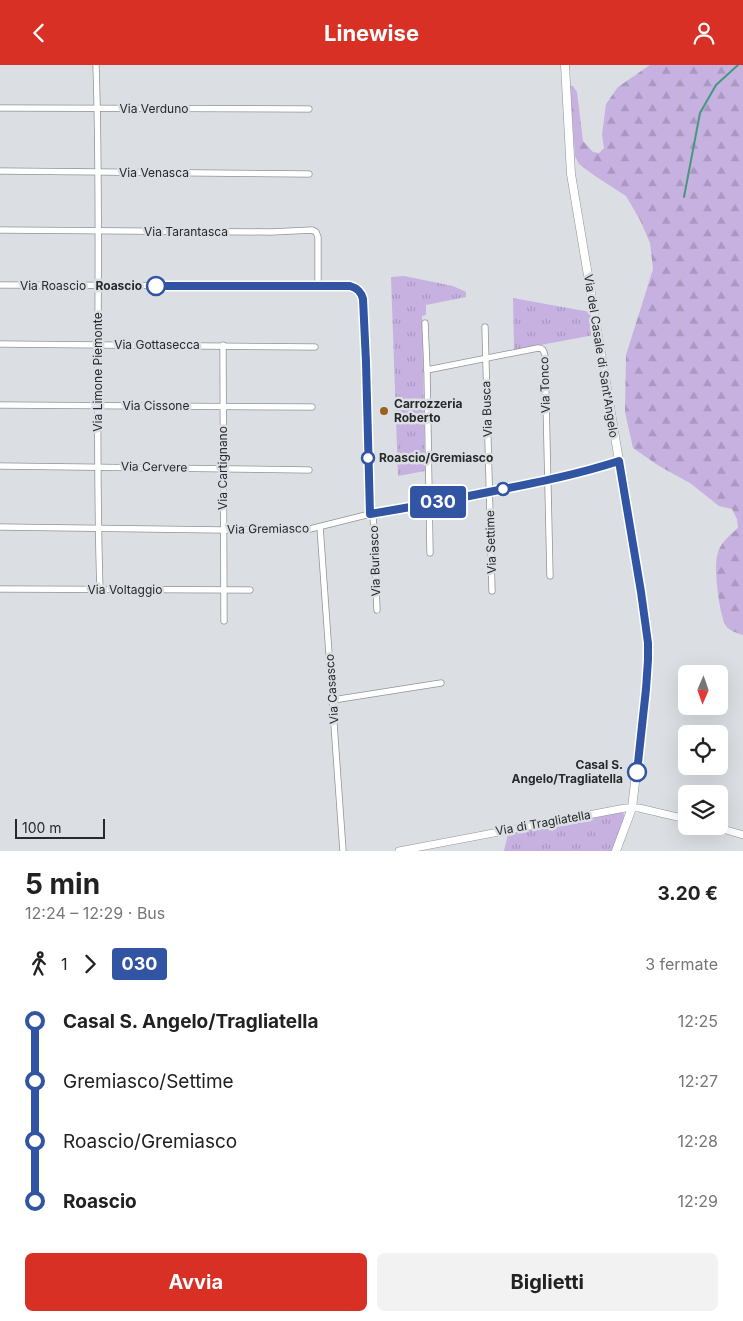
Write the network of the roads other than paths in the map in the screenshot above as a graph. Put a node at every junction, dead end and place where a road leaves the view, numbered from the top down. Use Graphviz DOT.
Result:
graph roads {
  1 [pos="96,65"];
  2 [pos="565,65"];
  3 [pos="0,108"];
  4 [pos="97,108"];
  5 [pos="309,109"];
  6 [pos="0,171"];
  7 [pos="98,173"];
  8 [pos="309,174"];
  9 [pos="0,230"];
  10 [pos="98,231"];
  11 [pos="0,285"];
  12 [pos="99,286"];
  13 [pos="318,286"];
  14 [pos="425,323"];
  15 [pos="485,327"];
  16 [pos="0,344"];
  17 [pos="99,345"];
  18 [pos="223,345"];
  19 [pos="315,347"];
  20 [pos="485,358"];
  21 [pos="427,370"];
  22 [pos="0,405"];
  23 [pos="98,406"];
  24 [pos="223,407"];
  25 [pos="312,407"];
  26 [pos="619,461"];
  27 [pos="0,466"];
  28 [pos="98,467"];
  29 [pos="223,468"];
  30 [pos="309,470"];
  31 [pos="548,480"];
  32 [pos="489,492"];
  33 [pos="429,504"];
  34 [pos="371,514"];
  35 [pos="0,527"];
  36 [pos="320,527"];
  37 [pos="98,529"];
  38 [pos="223,530"];
  39 [pos="430,553"];
  40 [pos="550,576"];
  41 [pos="0,589"];
  42 [pos="100,589"];
  43 [pos="250,590"];
  44 [pos="224,591"];
  45 [pos="492,591"];
  46 [pos="377,609"];
  47 [pos="224,621"];
  48 [pos="441,683"];
  49 [pos="333,700"];
  50 [pos="632,808"];
  51 [pos="678,817"];
  52 [pos="728,831"];
  53 [pos="743,835"];
  54 [pos="343,851"];
  55 [pos="399,851"];
  56 [pos="616,851"];
  1 -- 4 [label="street, Via Limone Piemonte"];
  2 -- 26 [label="main road, Via del Casale di Sant'Angelo"];
  3 -- 4 [label="street, Via Verduno"];
  4 -- 5 [label="street, Via Verduno"];
  4 -- 7 [label="street, Via Limone Piemonte"];
  6 -- 7 [label="street, Via Venasca"];
  7 -- 8 [label="street, Via Venasca"];
  7 -- 10 [label="street, Via Limone Piemonte"];
  9 -- 10 [label="street, Via Tarantasca"];
  10 -- 12 [label="street, Via Limone Piemonte"];
  10 -- 13 [label="street, Via Tarantasca"];
  11 -- 12 [label="street, Via Roascio"];
  12 -- 13 [label="street, Via Roascio"];
  12 -- 17 [label="street, Via Limone Piemonte"];
  13 -- 34 [label="street, Via Roascio"];
  14 -- 21 [label="street"];
  15 -- 20 [label="street, Via Busca"];
  16 -- 17 [label="street, Via Gottasecca"];
  17 -- 18 [label="street, Via Gottasecca"];
  17 -- 23 [label="street, Via Limone Piemonte"];
  18 -- 19 [label="street, Via Gottasecca"];
  18 -- 24 [label="street, Via Cartignano"];
  20 -- 21 [label="street, Via Tonco"];
  20 -- 31 [label="street, Via Tonco"];
  20 -- 32 [label="street, Via Busca"];
  21 -- 33 [label="street"];
  22 -- 23 [label="street, Via Cissone"];
  23 -- 24 [label="street, Via Cissone"];
  23 -- 28 [label="street, Via Limone Piemonte"];
  24 -- 25 [label="street, Via Cissone"];
  24 -- 29 [label="street, Via Cartignano"];
  26 -- 31 [label="street, Via Gremiasco"];
  26 -- 50 [label="main road, Via del Casale di Sant'Angelo"];
  27 -- 28 [label="street, Via Cervere"];
  28 -- 29 [label="street, Via Cervere"];
  28 -- 37 [label="street, Via Limone Piemonte"];
  29 -- 30 [label="street, Via Cervere"];
  29 -- 38 [label="street, Via Cartignano"];
  31 -- 32 [label="street, Via Gremiasco"];
  31 -- 40 [label="street"];
  32 -- 33 [label="street, Via Gremiasco"];
  32 -- 45 [label="street, Via Settime"];
  33 -- 34 [label="street, Via Gremiasco"];
  33 -- 39 [label="street"];
  34 -- 36 [label="street, Via Gremiasco"];
  34 -- 46 [label="street, Via Buriasco"];
  35 -- 37 [label="street, Via Gremiasco"];
  36 -- 38 [label="street, Via Gremiasco"];
  36 -- 49 [label="street, Via Casasco"];
  37 -- 38 [label="street, Via Gremiasco"];
  37 -- 42 [label="street, Via Limone Piemonte"];
  38 -- 44 [label="street, Via Cartignano"];
  41 -- 42 [label="street, Via Voltaggio"];
  42 -- 44 [label="street, Via Voltaggio"];
  43 -- 44 [label="street, Via Voltaggio"];
  44 -- 47 [label="street, Via Cartignano"];
  48 -- 49 [label="street"];
  49 -- 54 [label="street, Via Casasco"];
  50 -- 51 [label="street, Via di Tragliatella"];
  50 -- 55 [label="street, Via di Tragliatella"];
  50 -- 56 [label="main road, Via del Casale di Sant'Angelo"];
  52 -- 53 [label="street"];
}
